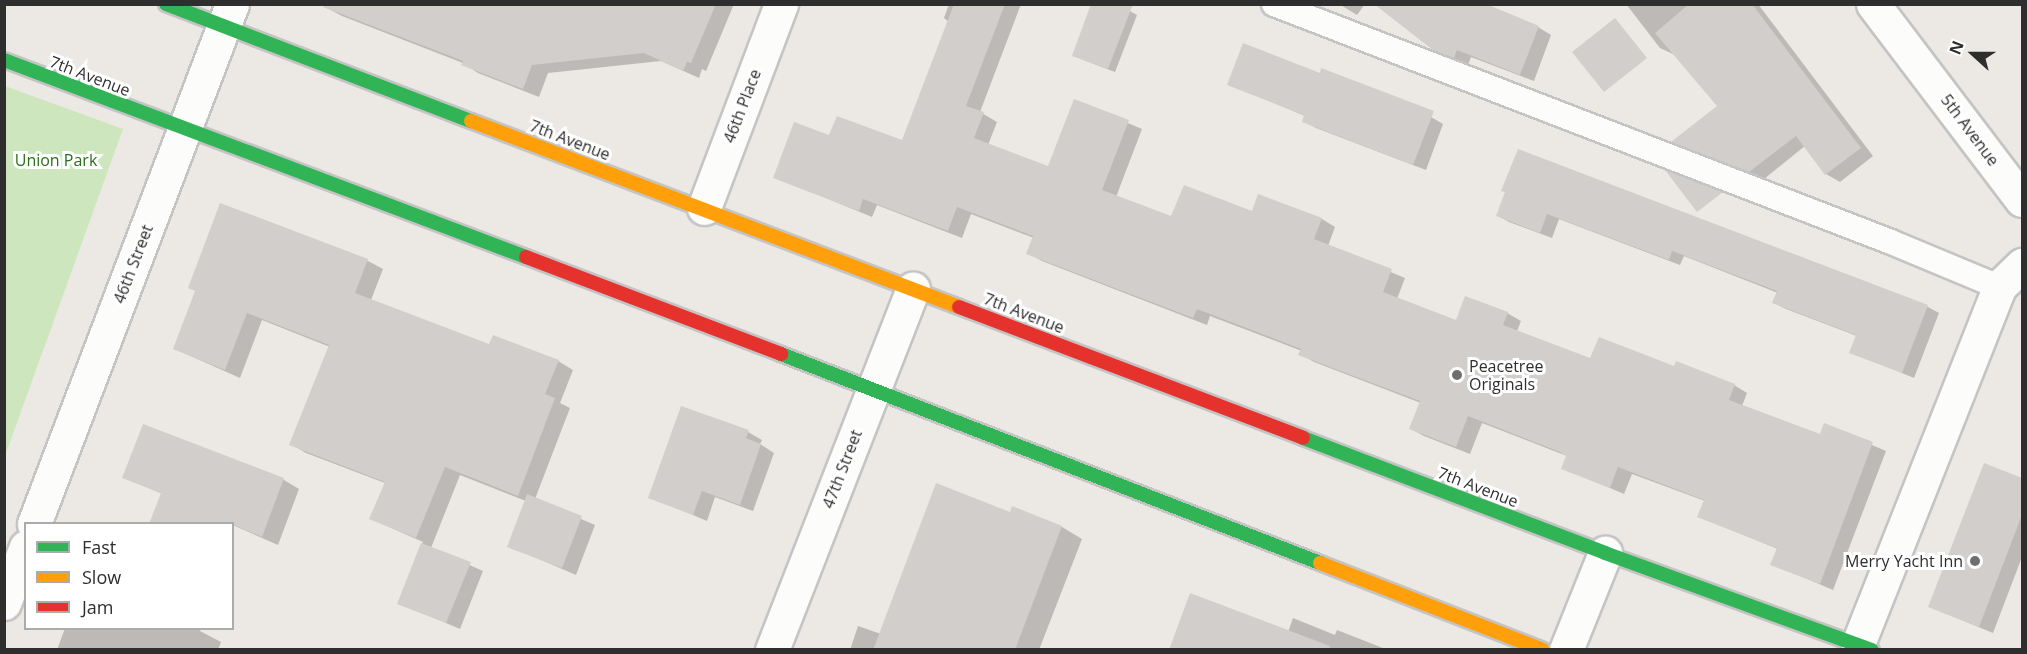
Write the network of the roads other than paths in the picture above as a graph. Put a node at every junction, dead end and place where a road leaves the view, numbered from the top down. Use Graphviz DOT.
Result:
graph roads {
  1 [pos="166,4"];
  2 [pos="781,4"];
  3 [pos="1274,4"];
  4 [pos="1873,4"];
  5 [pos="228,15"];
  6 [pos="4,60"];
  7 [pos="184,130"];
  8 [pos="2022,200"];
  9 [pos="704,208"];
  10 [pos="2022,265"];
  11 [pos="913,288"];
  12 [pos="2000,288"];
  13 [pos="874,388"];
  14 [pos="35,522"];
  15 [pos="24,552"];
  16 [pos="1605,552"];
  17 [pos="4,603"];
  18 [pos="1865,647"];
  19 [pos="772,650"];
  20 [pos="1543,650"];
  21 [pos="1566,650"];
  1 -- 5 [label="street, 7th Avenue"];
  2 -- 9 [label="street, 46th Place"];
  3 -- 12 [label="lane"];
  4 -- 8 [label="street, 5th Avenue"];
  5 -- 7 [label="street, 46th Street"];
  5 -- 9 [label="street, 7th Avenue"];
  6 -- 7 [label="street, 7th Avenue"];
  7 -- 13 [label="street, 7th Avenue"];
  7 -- 14 [label="street, 46th Street"];
  9 -- 11 [label="street, 7th Avenue"];
  10 -- 12 [label="street"];
  11 -- 13 [label="street, 47th Street"];
  11 -- 16 [label="street, 7th Avenue"];
  12 -- 18 [label="street"];
  13 -- 19 [label="street, 47th Street"];
  13 -- 20 [label="street, 7th Avenue"];
  15 -- 17 [label="street"];
  16 -- 18 [label="street, 7th Avenue"];
  16 -- 21 [label="street"];
}
